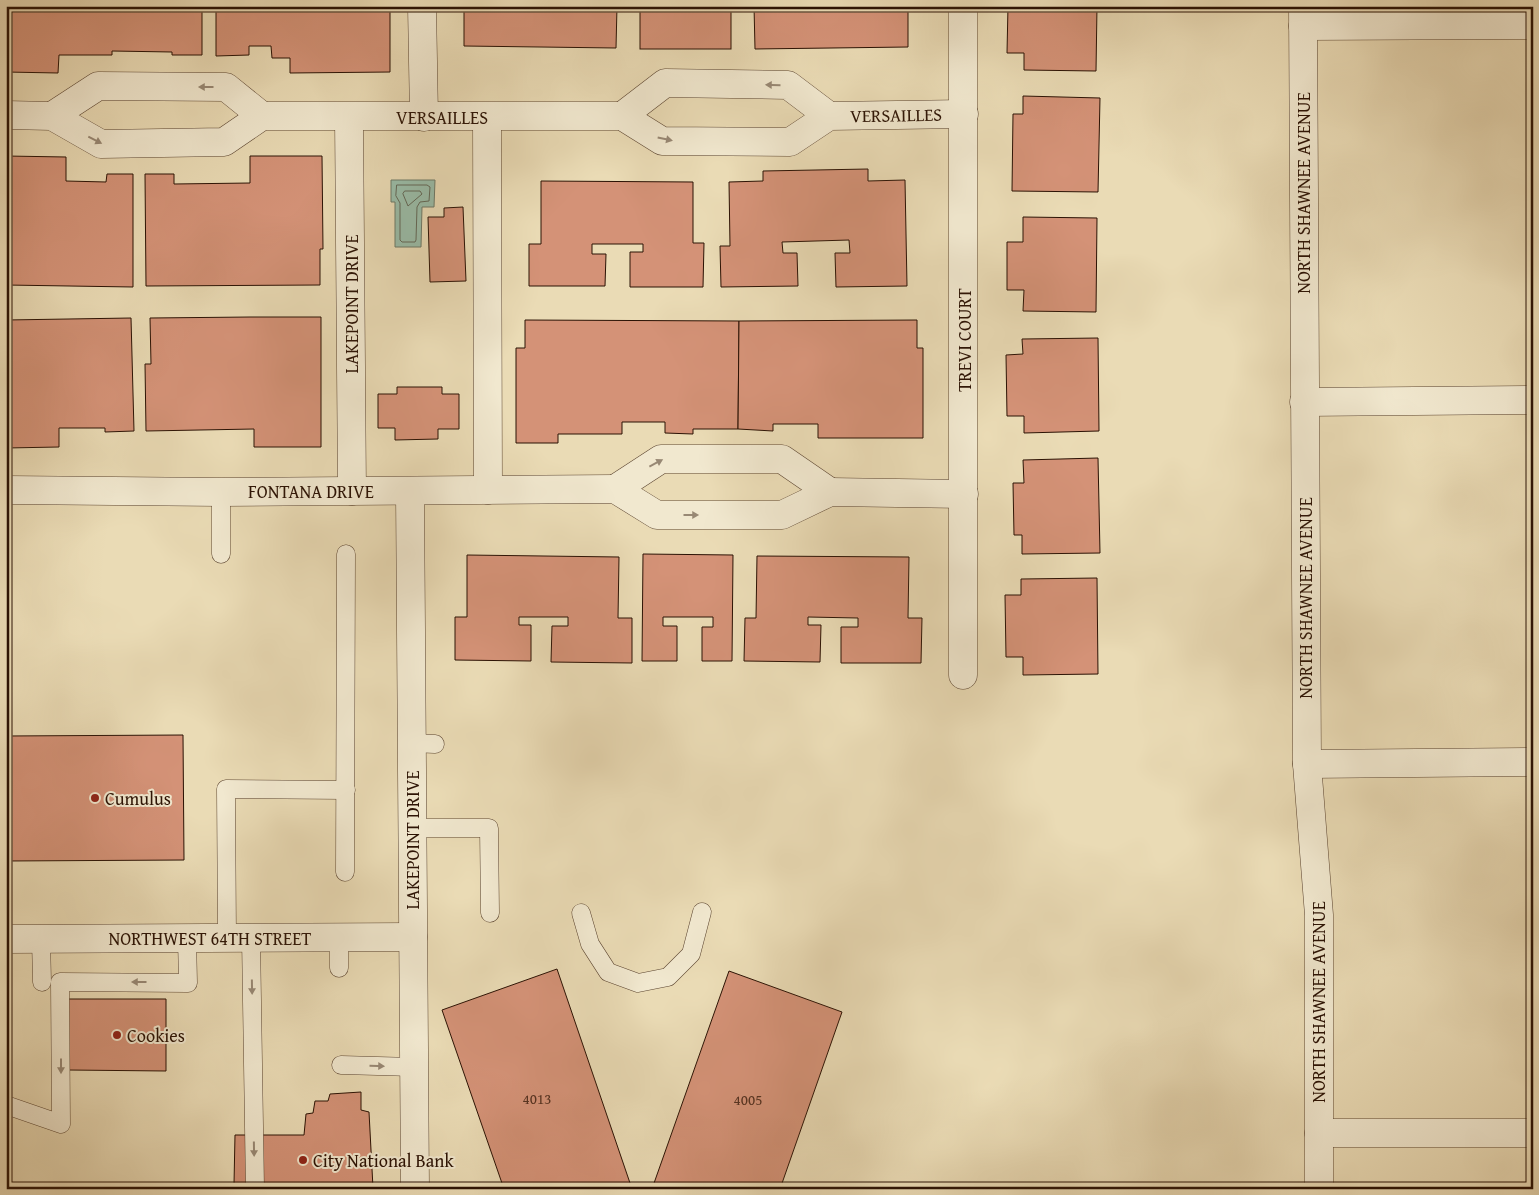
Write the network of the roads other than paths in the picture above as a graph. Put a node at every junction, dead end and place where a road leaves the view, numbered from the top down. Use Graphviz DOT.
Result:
graph roads {
  1 [pos="422,6"];
  2 [pos="963,6"];
  3 [pos="1303,16"];
  4 [pos="1533,26"];
  5 [pos="964,114"];
  6 [pos="6,116"];
  7 [pos="52,116"];
  8 [pos="262,116"];
  9 [pos="622,116"];
  10 [pos="828,116"];
  11 [pos="349,117"];
  12 [pos="424,117"];
  13 [pos="487,117"];
  14 [pos="1533,400"];
  15 [pos="1304,402"];
  16 [pos="615,489"];
  17 [pos="6,490"];
  18 [pos="488,490"];
  19 [pos="352,491"];
  20 [pos="410,491"];
  21 [pos="221,492"];
  22 [pos="830,492"];
  23 [pos="964,494"];
  24 [pos="221,554"];
  25 [pos="346,554"];
  26 [pos="963,675"];
  27 [pos="1533,762"];
  28 [pos="1306,764"];
  29 [pos="346,790"];
  30 [pos="412,828"];
  31 [pos="345,872"];
  32 [pos="702,912"];
  33 [pos="490,913"];
  34 [pos="581,913"];
  35 [pos="413,937"];
  36 [pos="187,938"];
  37 [pos="239,938"];
  38 [pos="339,938"];
  39 [pos="6,939"];
  40 [pos="41,939"];
  41 [pos="340,968"];
  42 [pos="42,982"];
  43 [pos="341,1065"];
  44 [pos="414,1066"];
  45 [pos="6,1105"];
  46 [pos="1319,1133"];
  47 [pos="1533,1133"];
  48 [pos="255,1189"];
  49 [pos="415,1189"];
  50 [pos="1319,1189"];
  1 -- 12 [label="street"];
  2 -- 5 [label="street, TREVI COURT"];
  3 -- 4 [label="street"];
  3 -- 15 [label="street, NORTH SHAWNEE AVENUE"];
  5 -- 10 [label="street, VERSAILLES"];
  5 -- 23 [label="street, TREVI COURT"];
  6 -- 7 [label="street"];
  7 -- 8 [label="street, one-way"];
  8 -- 7 [label="street, one-way"];
  8 -- 11 [label="street, VERSAILLES"];
  9 -- 10 [label="street, VERSAILLES, one-way"];
  10 -- 9 [label="street, VERSAILLES, one-way"];
  9 -- 13 [label="street, VERSAILLES"];
  11 -- 12 [label="street, VERSAILLES"];
  11 -- 19 [label="street, LAKEPOINT DRIVE"];
  12 -- 13 [label="street, VERSAILLES"];
  13 -- 18 [label="street"];
  14 -- 15 [label="street"];
  15 -- 28 [label="street, NORTH SHAWNEE AVENUE"];
  16 -- 18 [label="street, FONTANA DRIVE"];
  16 -- 22 [label="street, one-way"];
  16 -- 22 [label="street, one-way"];
  17 -- 21 [label="street, FONTANA DRIVE"];
  18 -- 20 [label="street, FONTANA DRIVE"];
  19 -- 20 [label="street, FONTANA DRIVE"];
  19 -- 21 [label="street, FONTANA DRIVE"];
  20 -- 30 [label="street, LAKEPOINT DRIVE"];
  21 -- 24 [label="lane"];
  22 -- 23 [label="street"];
  23 -- 26 [label="street, TREVI COURT"];
  25 -- 29 [label="lane"];
  27 -- 28 [label="street"];
  28 -- 46 [label="street, NORTH SHAWNEE AVENUE"];
  29 -- 31 [label="lane"];
  29 -- 37 [label="lane"];
  30 -- 33 [label="lane"];
  30 -- 35 [label="street, LAKEPOINT DRIVE"];
  32 -- 34 [label="lane"];
  35 -- 38 [label="street, NORTHWEST 64TH STREET"];
  35 -- 44 [label="street, LAKEPOINT DRIVE"];
  36 -- 37 [label="street, NORTHWEST 64TH STREET"];
  36 -- 40 [label="street, NORTHWEST 64TH STREET"];
  36 -- 45 [label="lane, one-way"];
  37 -- 38 [label="street, NORTHWEST 64TH STREET"];
  37 -- 48 [label="lane, one-way"];
  38 -- 41 [label="lane"];
  39 -- 40 [label="street, NORTHWEST 64TH STREET"];
  40 -- 42 [label="lane"];
  43 -- 44 [label="lane, one-way"];
  44 -- 49 [label="street, LAKEPOINT DRIVE"];
  46 -- 47 [label="street"];
  46 -- 50 [label="street, NORTH SHAWNEE AVENUE"];
}
